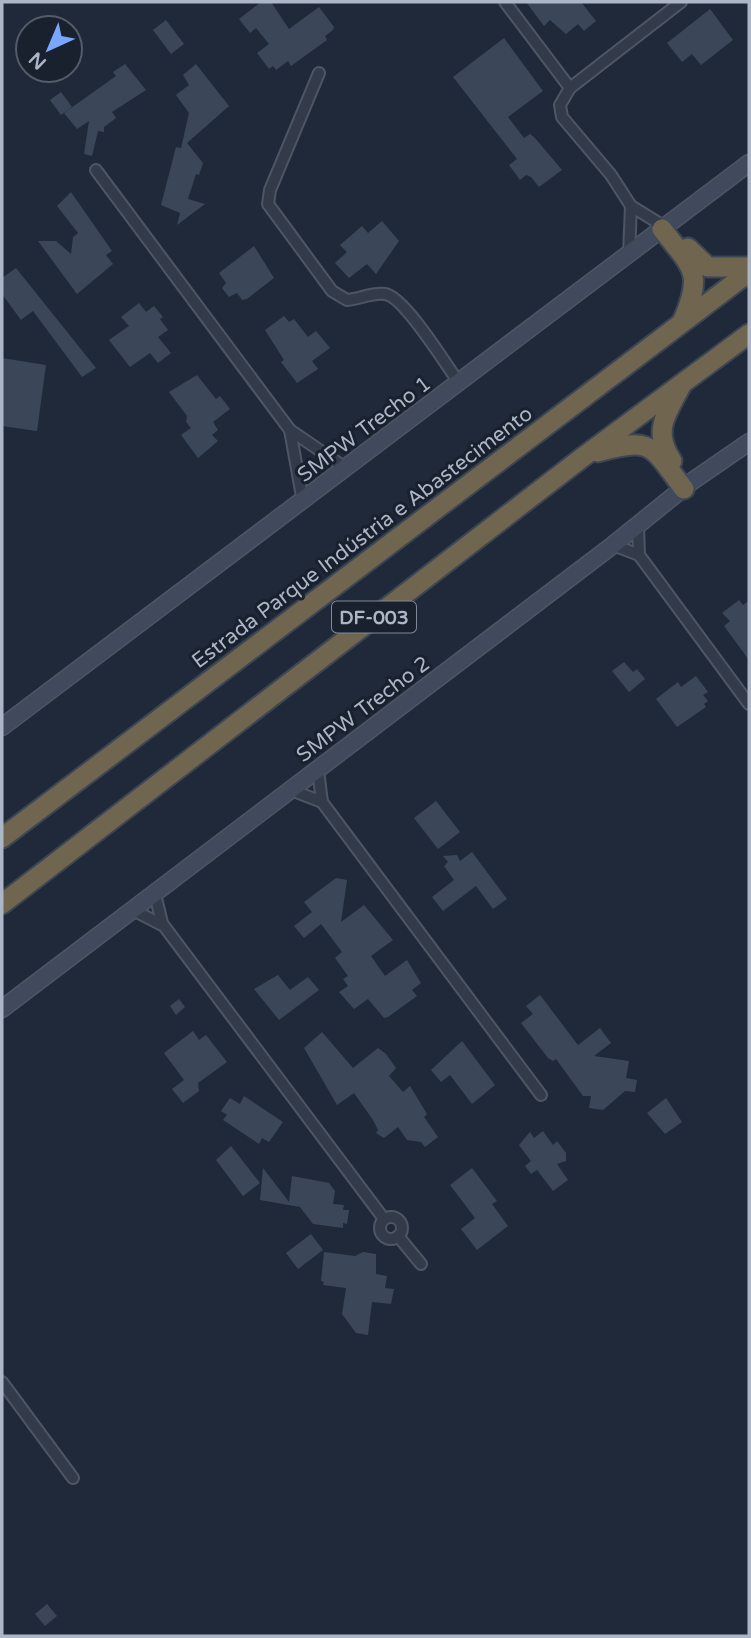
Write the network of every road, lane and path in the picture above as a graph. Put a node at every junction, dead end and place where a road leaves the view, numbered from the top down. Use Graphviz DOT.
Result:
graph roads {
  1 [pos="505,2"];
  2 [pos="681,2"];
  3 [pos="319,73"];
  4 [pos="570,89"];
  5 [pos="749,163"];
  6 [pos="96,170"];
  7 [pos="631,206"];
  8 [pos="666,226"];
  9 [pos="629,254"];
  10 [pos="749,270"];
  11 [pos="681,324"];
  12 [pos="749,334"];
  13 [pos="684,382"];
  14 [pos="459,383"];
  15 [pos="290,430"];
  16 [pos="749,442"];
  17 [pos="583,457"];
  18 [pos="347,469"];
  19 [pos="687,486"];
  20 [pos="303,502"];
  21 [pos="638,526"];
  22 [pos="614,545"];
  23 [pos="639,555"];
  24 [pos="749,704"];
  25 [pos="2,727"];
  26 [pos="318,770"];
  27 [pos="291,790"];
  28 [pos="322,802"];
  29 [pos="2,838"];
  30 [pos="155,894"];
  31 [pos="2,904"];
  32 [pos="133,910"];
  33 [pos="162,923"];
  34 [pos="2,1009"];
  35 [pos="541,1095"];
  36 [pos="421,1264"];
  37 [pos="2,1382"];
  38 [pos="73,1478"];
  1 -- 4 [label="street"];
  2 -- 4 [label="street"];
  3 -- 14 [label="street"];
  4 -- 7 [label="street"];
  5 -- 8 [label="street, SMPW Trecho 1"];
  6 -- 15 [label="street"];
  7 -- 8 [label="street"];
  7 -- 9 [label="street"];
  8 -- 9 [label="street, SMPW Trecho 1"];
  8 -- 10 [label="highway"];
  8 -- 11 [label="highway"];
  9 -- 14 [label="street, SMPW Trecho 1"];
  10 -- 11 [label="highway, Estrada Parque Indústria e Abastecimento / DF-003"];
  11 -- 29 [label="highway, Estrada Parque Indústria e Abastecimento / DF-003"];
  12 -- 13 [label="highway, DF-003"];
  13 -- 17 [label="highway, DF-003"];
  13 -- 19 [label="highway"];
  14 -- 18 [label="street, SMPW Trecho 1"];
  15 -- 18 [label="street"];
  15 -- 20 [label="street"];
  16 -- 19 [label="street, SMPW Trecho 2"];
  17 -- 19 [label="highway"];
  17 -- 31 [label="highway, DF-003"];
  18 -- 20 [label="street, SMPW Trecho 1"];
  19 -- 21 [label="street, SMPW Trecho 2"];
  20 -- 25 [label="street, SMPW Trecho 1"];
  21 -- 22 [label="street, SMPW Trecho 2"];
  21 -- 23 [label="street"];
  22 -- 23 [label="street"];
  22 -- 26 [label="street, SMPW Trecho 2"];
  23 -- 24 [label="street"];
  26 -- 27 [label="street, SMPW Trecho 2"];
  26 -- 28 [label="street"];
  27 -- 28 [label="street"];
  27 -- 30 [label="street, SMPW Trecho 2"];
  28 -- 35 [label="street"];
  30 -- 32 [label="street, SMPW Trecho 2"];
  30 -- 33 [label="street"];
  32 -- 33 [label="street"];
  32 -- 34 [label="street, SMPW Trecho 2"];
  33 -- 36 [label="street"];
  37 -- 38 [label="street"];
}
